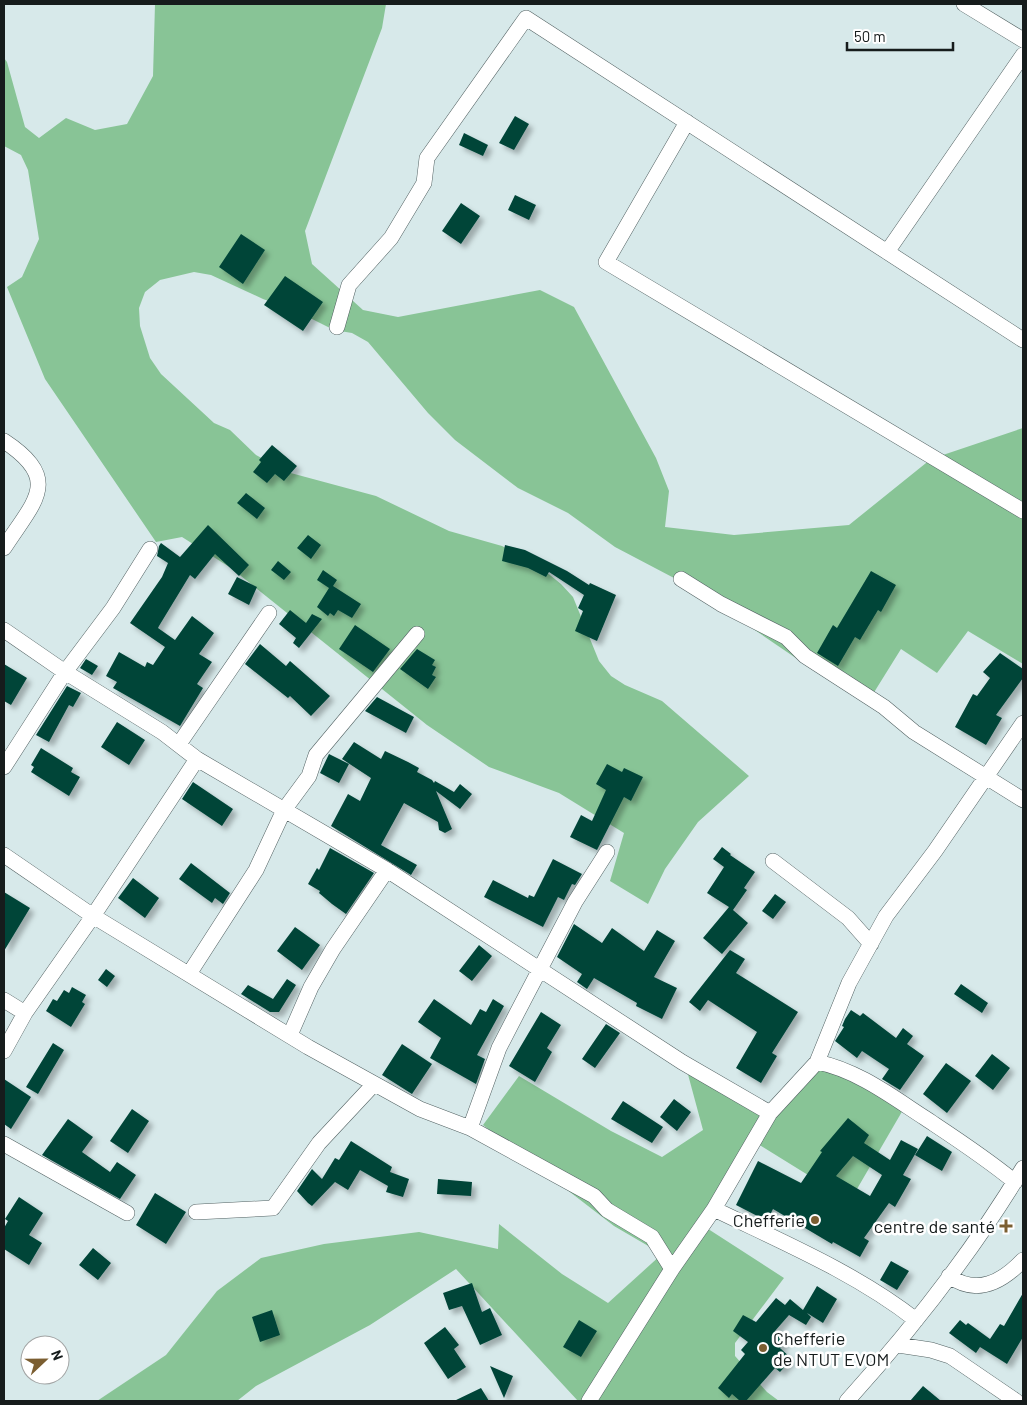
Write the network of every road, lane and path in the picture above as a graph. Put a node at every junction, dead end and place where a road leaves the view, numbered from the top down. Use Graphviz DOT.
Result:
graph roads {
  1 [pos="964,4"];
  2 [pos="1023,40"];
  3 [pos="1023,56"];
  4 [pos="687,122"];
  5 [pos="887,252"];
  6 [pos="337,327"];
  7 [pos="1021,334"];
  8 [pos="4,441"];
  9 [pos="1023,511"];
  10 [pos="4,548"];
  11 [pos="150,549"];
  12 [pos="682,579"];
  13 [pos="269,613"];
  14 [pos="4,630"];
  15 [pos="417,634"];
  16 [pos="65,672"];
  17 [pos="1023,723"];
  18 [pos="179,744"];
  19 [pos="197,759"];
  20 [pos="4,767"];
  21 [pos="986,776"];
  22 [pos="1023,800"];
  23 [pos="284,810"];
  24 [pos="607,852"];
  25 [pos="4,855"];
  26 [pos="773,861"];
  27 [pos="387,870"];
  28 [pos="93,916"];
  29 [pos="870,944"];
  30 [pos="541,970"];
  31 [pos="189,974"];
  32 [pos="4,1000"];
  33 [pos="25,1013"];
  34 [pos="290,1035"];
  35 [pos="4,1051"];
  36 [pos="817,1062"];
  37 [pos="374,1084"];
  38 [pos="770,1112"];
  39 [pos="470,1128"];
  40 [pos="4,1144"];
  41 [pos="1023,1168"];
  42 [pos="1015,1182"];
  43 [pos="714,1209"];
  44 [pos="196,1212"];
  45 [pos="127,1213"];
  46 [pos="1023,1260"];
  47 [pos="672,1269"];
  48 [pos="949,1276"];
  49 [pos="916,1320"];
  50 [pos="898,1346"];
  51 [pos="589,1401"];
  52 [pos="847,1401"];
  53 [pos="1016,1401"];
  1 -- 2 [label="street"];
  3 -- 5 [label="street"];
  4 -- 5 [label="street"];
  4 -- 6 [label="street"];
  4 -- 9 [label="street"];
  5 -- 7 [label="street"];
  8 -- 10 [label="street"];
  11 -- 16 [label="street"];
  12 -- 21 [label="street"];
  13 -- 18 [label="street"];
  14 -- 16 [label="street"];
  15 -- 23 [label="street"];
  16 -- 18 [label="street"];
  16 -- 20 [label="street"];
  17 -- 21 [label="street"];
  18 -- 19 [label="street"];
  19 -- 23 [label="street"];
  19 -- 28 [label="street"];
  21 -- 22 [label="street"];
  21 -- 29 [label="street"];
  23 -- 27 [label="street"];
  23 -- 31 [label="street"];
  24 -- 30 [label="street"];
  25 -- 28 [label="street"];
  26 -- 29 [label="street"];
  27 -- 30 [label="street"];
  27 -- 34 [label="street"];
  28 -- 31 [label="street"];
  28 -- 33 [label="street"];
  29 -- 36 [label="street"];
  30 -- 38 [label="street"];
  30 -- 39 [label="street"];
  31 -- 34 [label="street"];
  32 -- 33 [label="street"];
  33 -- 35 [label="street"];
  34 -- 37 [label="street"];
  36 -- 38 [label="street"];
  36 -- 42 [label="street"];
  37 -- 39 [label="street"];
  37 -- 44 [label="street"];
  38 -- 43 [label="street"];
  39 -- 47 [label="street"];
  40 -- 45 [label="street"];
  41 -- 42 [label="street"];
  42 -- 48 [label="street"];
  43 -- 47 [label="street"];
  43 -- 49 [label="street"];
  46 -- 48 [label="street"];
  47 -- 51 [label="street"];
  48 -- 49 [label="street"];
  49 -- 50 [label="street"];
  50 -- 52 [label="street"];
  50 -- 53 [label="street"];
}
